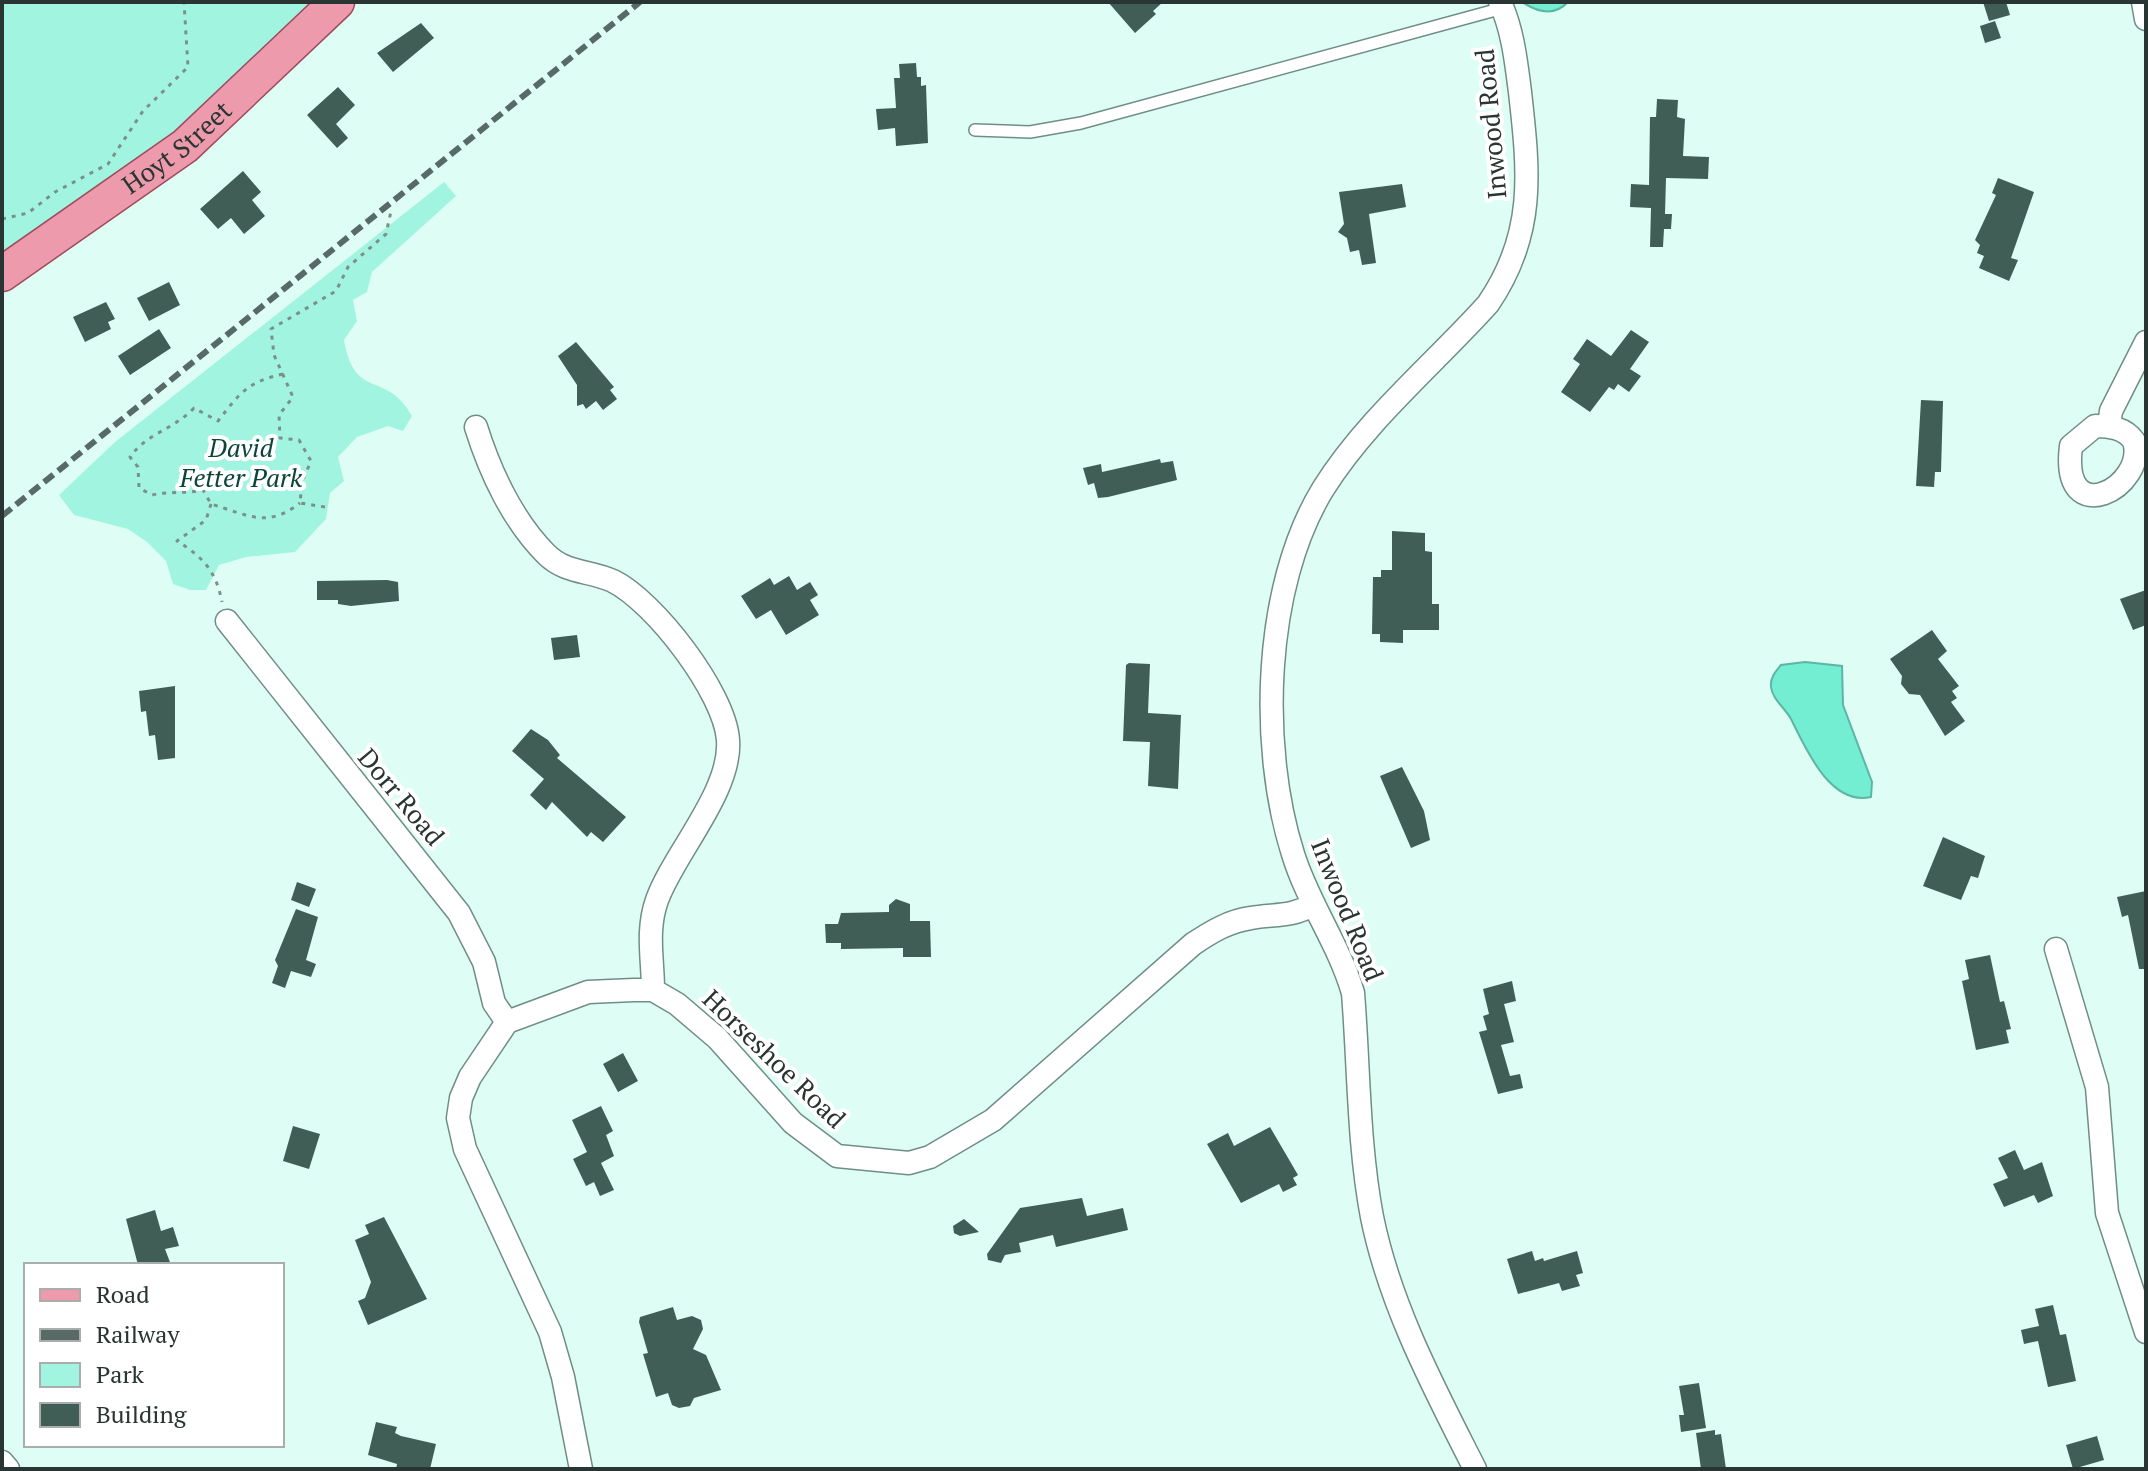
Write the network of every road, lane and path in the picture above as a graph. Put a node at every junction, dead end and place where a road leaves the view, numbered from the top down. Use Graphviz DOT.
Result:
graph roads {
  1 [pos="184,2"];
  2 [pos="337,2"];
  3 [pos="2143,2"];
  4 [pos="1502,5"];
  5 [pos="2146,19"];
  6 [pos="975,130"];
  7 [pos="391,211"];
  8 [pos="2,219"];
  9 [pos="2,274"];
  10 [pos="2146,342"];
  11 [pos="283,374"];
  12 [pos="2109,426"];
  13 [pos="476,427"];
  14 [pos="300,503"];
  15 [pos="211,504"];
  16 [pos="325,507"];
  17 [pos="227,621"];
  18 [pos="1312,905"];
  19 [pos="2056,949"];
  20 [pos="653,990"];
  21 [pos="507,1022"];
  22 [pos="2146,1332"];
  23 [pos="2,1462"];
  24 [pos="8,1469"];
  25 [pos="581,1469"];
  26 [pos="1475,1469"];
  1 -- 8 [label="path"];
  2 -- 9 [label="main road, Hoyt Street"];
  3 -- 5 [label="street"];
  4 -- 6 [label="lane"];
  4 -- 18 [label="street, Inwood Road"];
  7 -- 11 [label="path"];
  10 -- 12 [label="street"];
  11 -- 14 [label="path"];
  11 -- 15 [label="path"];
  13 -- 20 [label="street"];
  14 -- 15 [label="path"];
  14 -- 16 [label="path"];
  15 -- 17 [label="path"];
  17 -- 21 [label="street, Dorr Road"];
  18 -- 20 [label="street, Horseshoe Road"];
  18 -- 26 [label="street, Inwood Road"];
  19 -- 22 [label="street"];
  20 -- 21 [label="street"];
  21 -- 25 [label="street"];
  23 -- 24 [label="street"];
}
